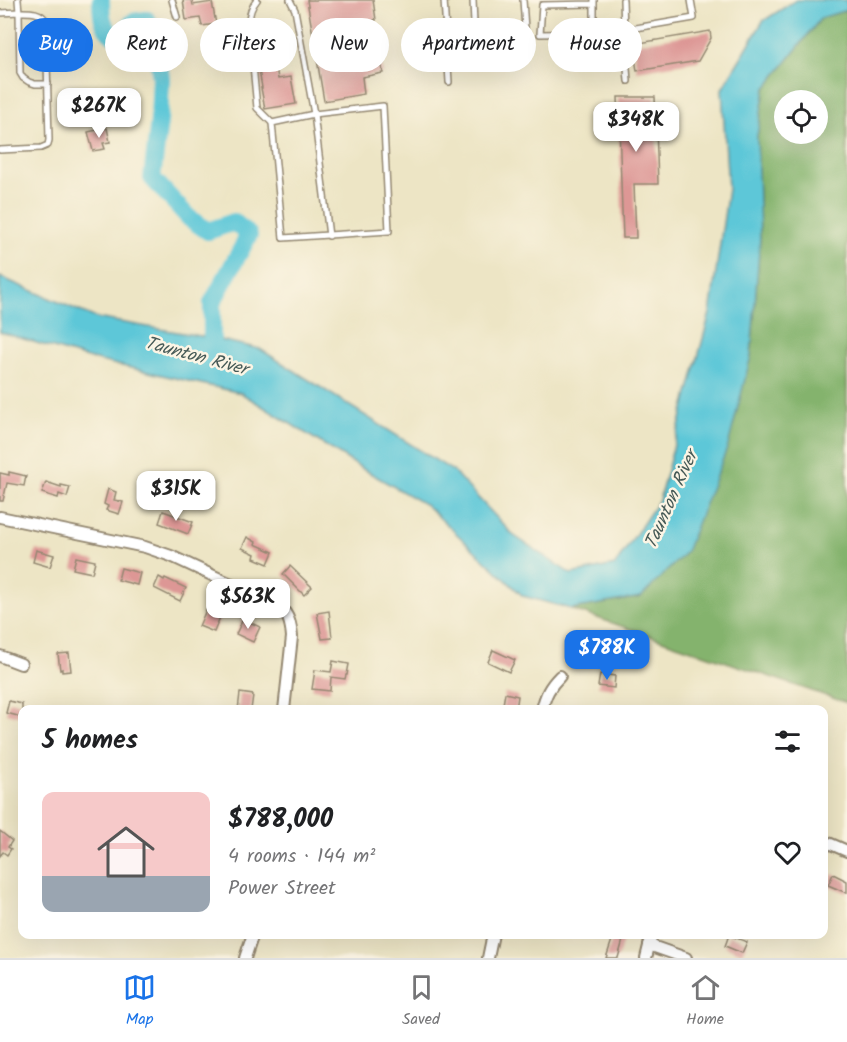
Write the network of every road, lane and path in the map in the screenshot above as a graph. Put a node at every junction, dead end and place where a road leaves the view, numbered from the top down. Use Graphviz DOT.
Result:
graph roads {
  1 [pos="18,0"];
  2 [pos="172,0"];
  3 [pos="257,0"];
  4 [pos="290,0"];
  5 [pos="444,0"];
  6 [pos="473,0"];
  7 [pos="523,0"];
  8 [pos="623,0"];
  9 [pos="691,0"];
  10 [pos="594,2"];
  11 [pos="541,3"];
  12 [pos="19,12"];
  13 [pos="0,13"];
  14 [pos="177,17"];
  15 [pos="624,18"];
  16 [pos="642,27"];
  17 [pos="627,72"];
  18 [pos="628,81"];
  19 [pos="449,82"];
  20 [pos="48,84"];
  21 [pos="314,114"];
  22 [pos="272,123"];
  23 [pos="0,150"];
  24 [pos="329,236"];
  25 [pos="0,517"];
  26 [pos="0,656"];
  27 [pos="21,664"];
  28 [pos="560,676"];
  29 [pos="285,705"];
  30 [pos="543,705"];
  31 [pos="828,843"];
  32 [pos="847,851"];
  33 [pos="251,939"];
  34 [pos="493,939"];
  35 [pos="650,940"];
  36 [pos="245,958"];
  37 [pos="488,958"];
  38 [pos="646,958"];
  39 [pos="686,958"];
  1 -- 12 [label="lane"];
  2 -- 14 [label="lane"];
  3 -- 22 [label="lane"];
  4 -- 21 [label="lane"];
  5 -- 19 [label="lane"];
  6 -- 7 [label="lane"];
  8 -- 15 [label="lane"];
  9 -- 16 [label="lane"];
  10 -- 11 [label="lane"];
  10 -- 11 [label="lane"];
  12 -- 13 [label="lane"];
  12 -- 20 [label="lane"];
  12 -- 20 [label="lane"];
  17 -- 18 [label="lane"];
  20 -- 23 [label="lane"];
  21 -- 22 [label="lane"];
  21 -- 24 [label="lane"];
  21 -- 24 [label="lane"];
  22 -- 24 [label="lane"];
  25 -- 29 [label="street"];
  26 -- 27 [label="street"];
  28 -- 30 [label="street"];
  31 -- 32 [label="street"];
  33 -- 36 [label="street"];
  34 -- 37 [label="street"];
  35 -- 38 [label="street"];
  35 -- 39 [label="street"];
}
